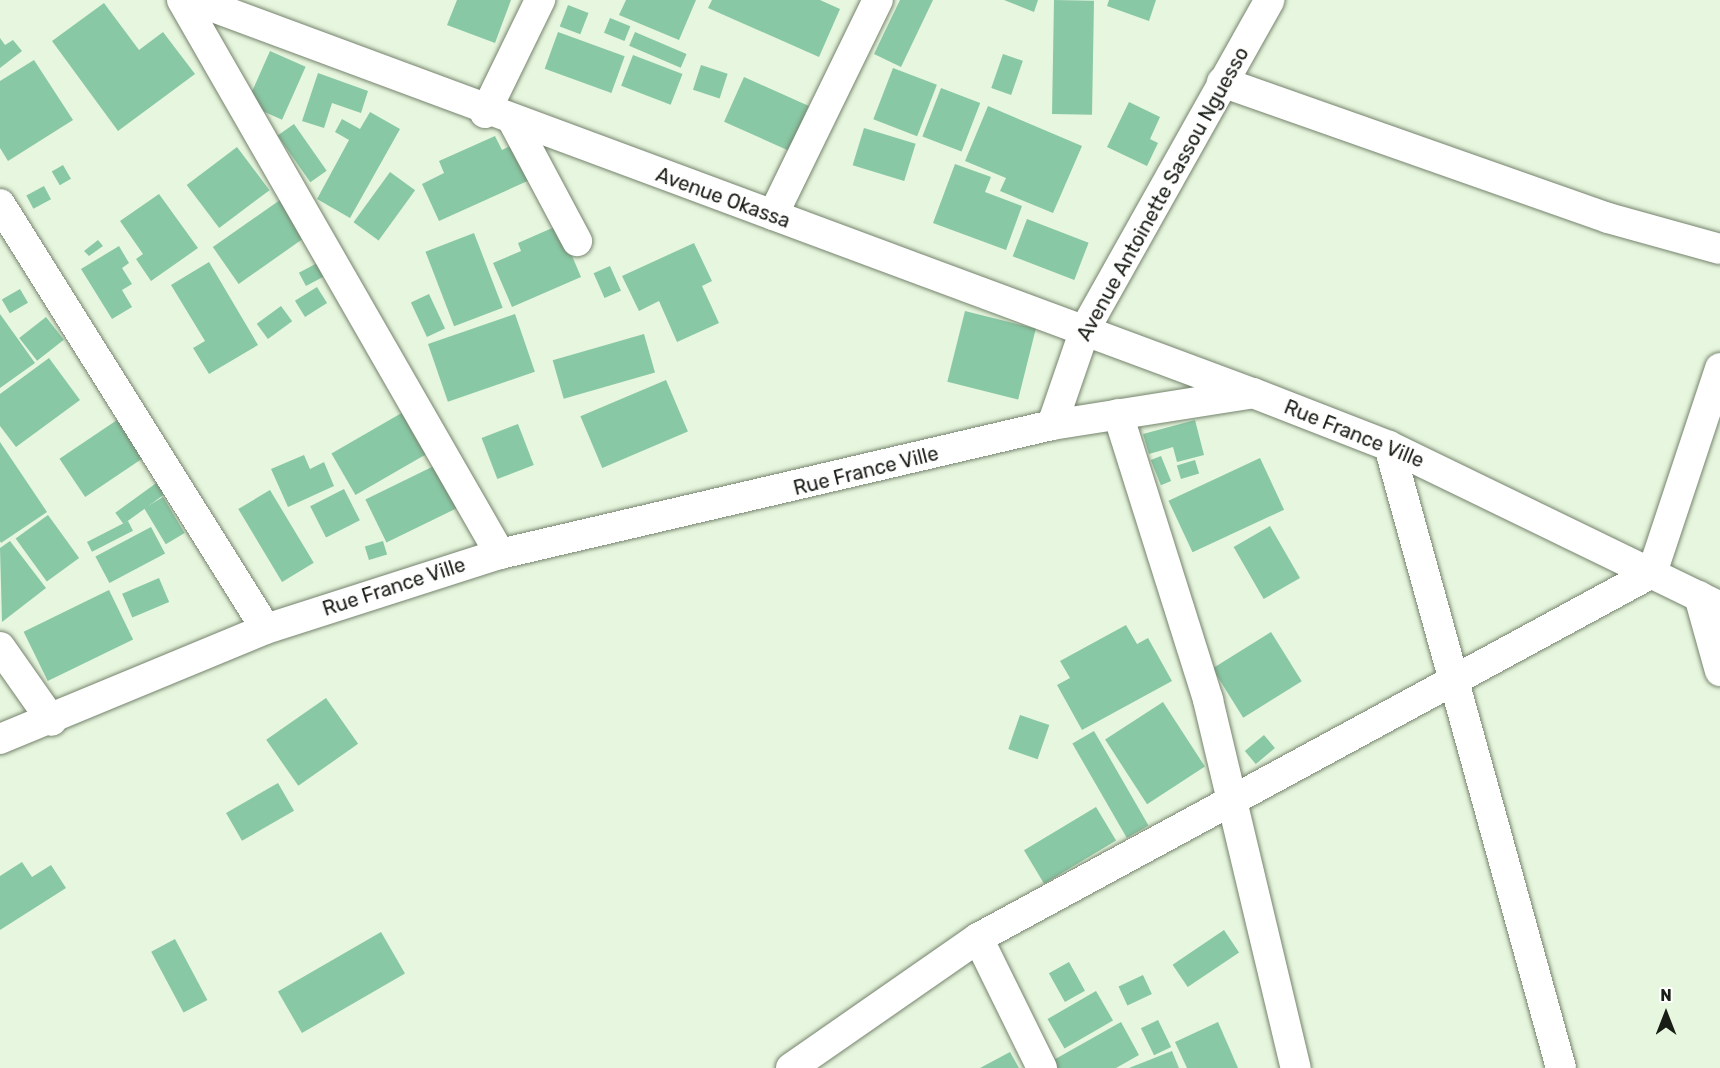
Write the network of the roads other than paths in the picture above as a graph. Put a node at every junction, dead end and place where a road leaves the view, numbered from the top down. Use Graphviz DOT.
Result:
graph roads {
  1 [pos="540,0"];
  2 [pos="878,0"];
  3 [pos="1270,0"];
  4 [pos="197,1"];
  5 [pos="1222,82"];
  6 [pos="485,112"];
  7 [pos="514,123"];
  8 [pos="0,204"];
  9 [pos="772,215"];
  10 [pos="577,241"];
  11 [pos="1720,249"];
  12 [pos="1085,329"];
  13 [pos="1720,368"];
  14 [pos="1253,393"];
  15 [pos="1118,414"];
  16 [pos="1052,425"];
  17 [pos="1389,446"];
  18 [pos="500,554"];
  19 [pos="1652,573"];
  20 [pos="1709,601"];
  21 [pos="266,629"];
  22 [pos="0,647"];
  23 [pos="1720,671"];
  24 [pos="1455,678"];
  25 [pos="52,721"];
  26 [pos="0,739"];
  27 [pos="1232,804"];
  28 [pos="978,938"];
  29 [pos="790,1068"];
  30 [pos="1042,1068"];
  31 [pos="1296,1068"];
  32 [pos="1561,1068"];
  1 -- 6 [label="street"];
  2 -- 9 [label="street"];
  3 -- 5 [label="street, Avenue Antoinette Sassou Nguesso"];
  4 -- 6 [label="street, Avenue Okassa"];
  4 -- 18 [label="street"];
  5 -- 11 [label="street"];
  5 -- 12 [label="street, Avenue Antoinette Sassou Nguesso"];
  6 -- 7 [label="street, Avenue Okassa"];
  7 -- 9 [label="street, Avenue Okassa"];
  7 -- 10 [label="street"];
  8 -- 21 [label="street"];
  9 -- 12 [label="street, Avenue Okassa"];
  12 -- 14 [label="street, Avenue Okassa"];
  12 -- 16 [label="street, Avenue Antoinette Sassou Nguesso"];
  13 -- 19 [label="street"];
  14 -- 15 [label="street, Rue France Ville"];
  14 -- 17 [label="street, Rue France Ville"];
  15 -- 16 [label="street, Rue France Ville"];
  15 -- 27 [label="street"];
  16 -- 18 [label="street, Rue France Ville"];
  17 -- 19 [label="street, Rue France Ville"];
  17 -- 24 [label="street"];
  18 -- 21 [label="street, Rue France Ville"];
  19 -- 20 [label="street, Rue France Ville"];
  19 -- 24 [label="street"];
  20 -- 23 [label="street"];
  21 -- 25 [label="street, Rue France Ville"];
  22 -- 25 [label="street"];
  24 -- 27 [label="street"];
  24 -- 32 [label="street"];
  25 -- 26 [label="street, Rue France Ville"];
  27 -- 28 [label="street"];
  27 -- 31 [label="street"];
  28 -- 29 [label="street"];
  28 -- 30 [label="street"];
}
